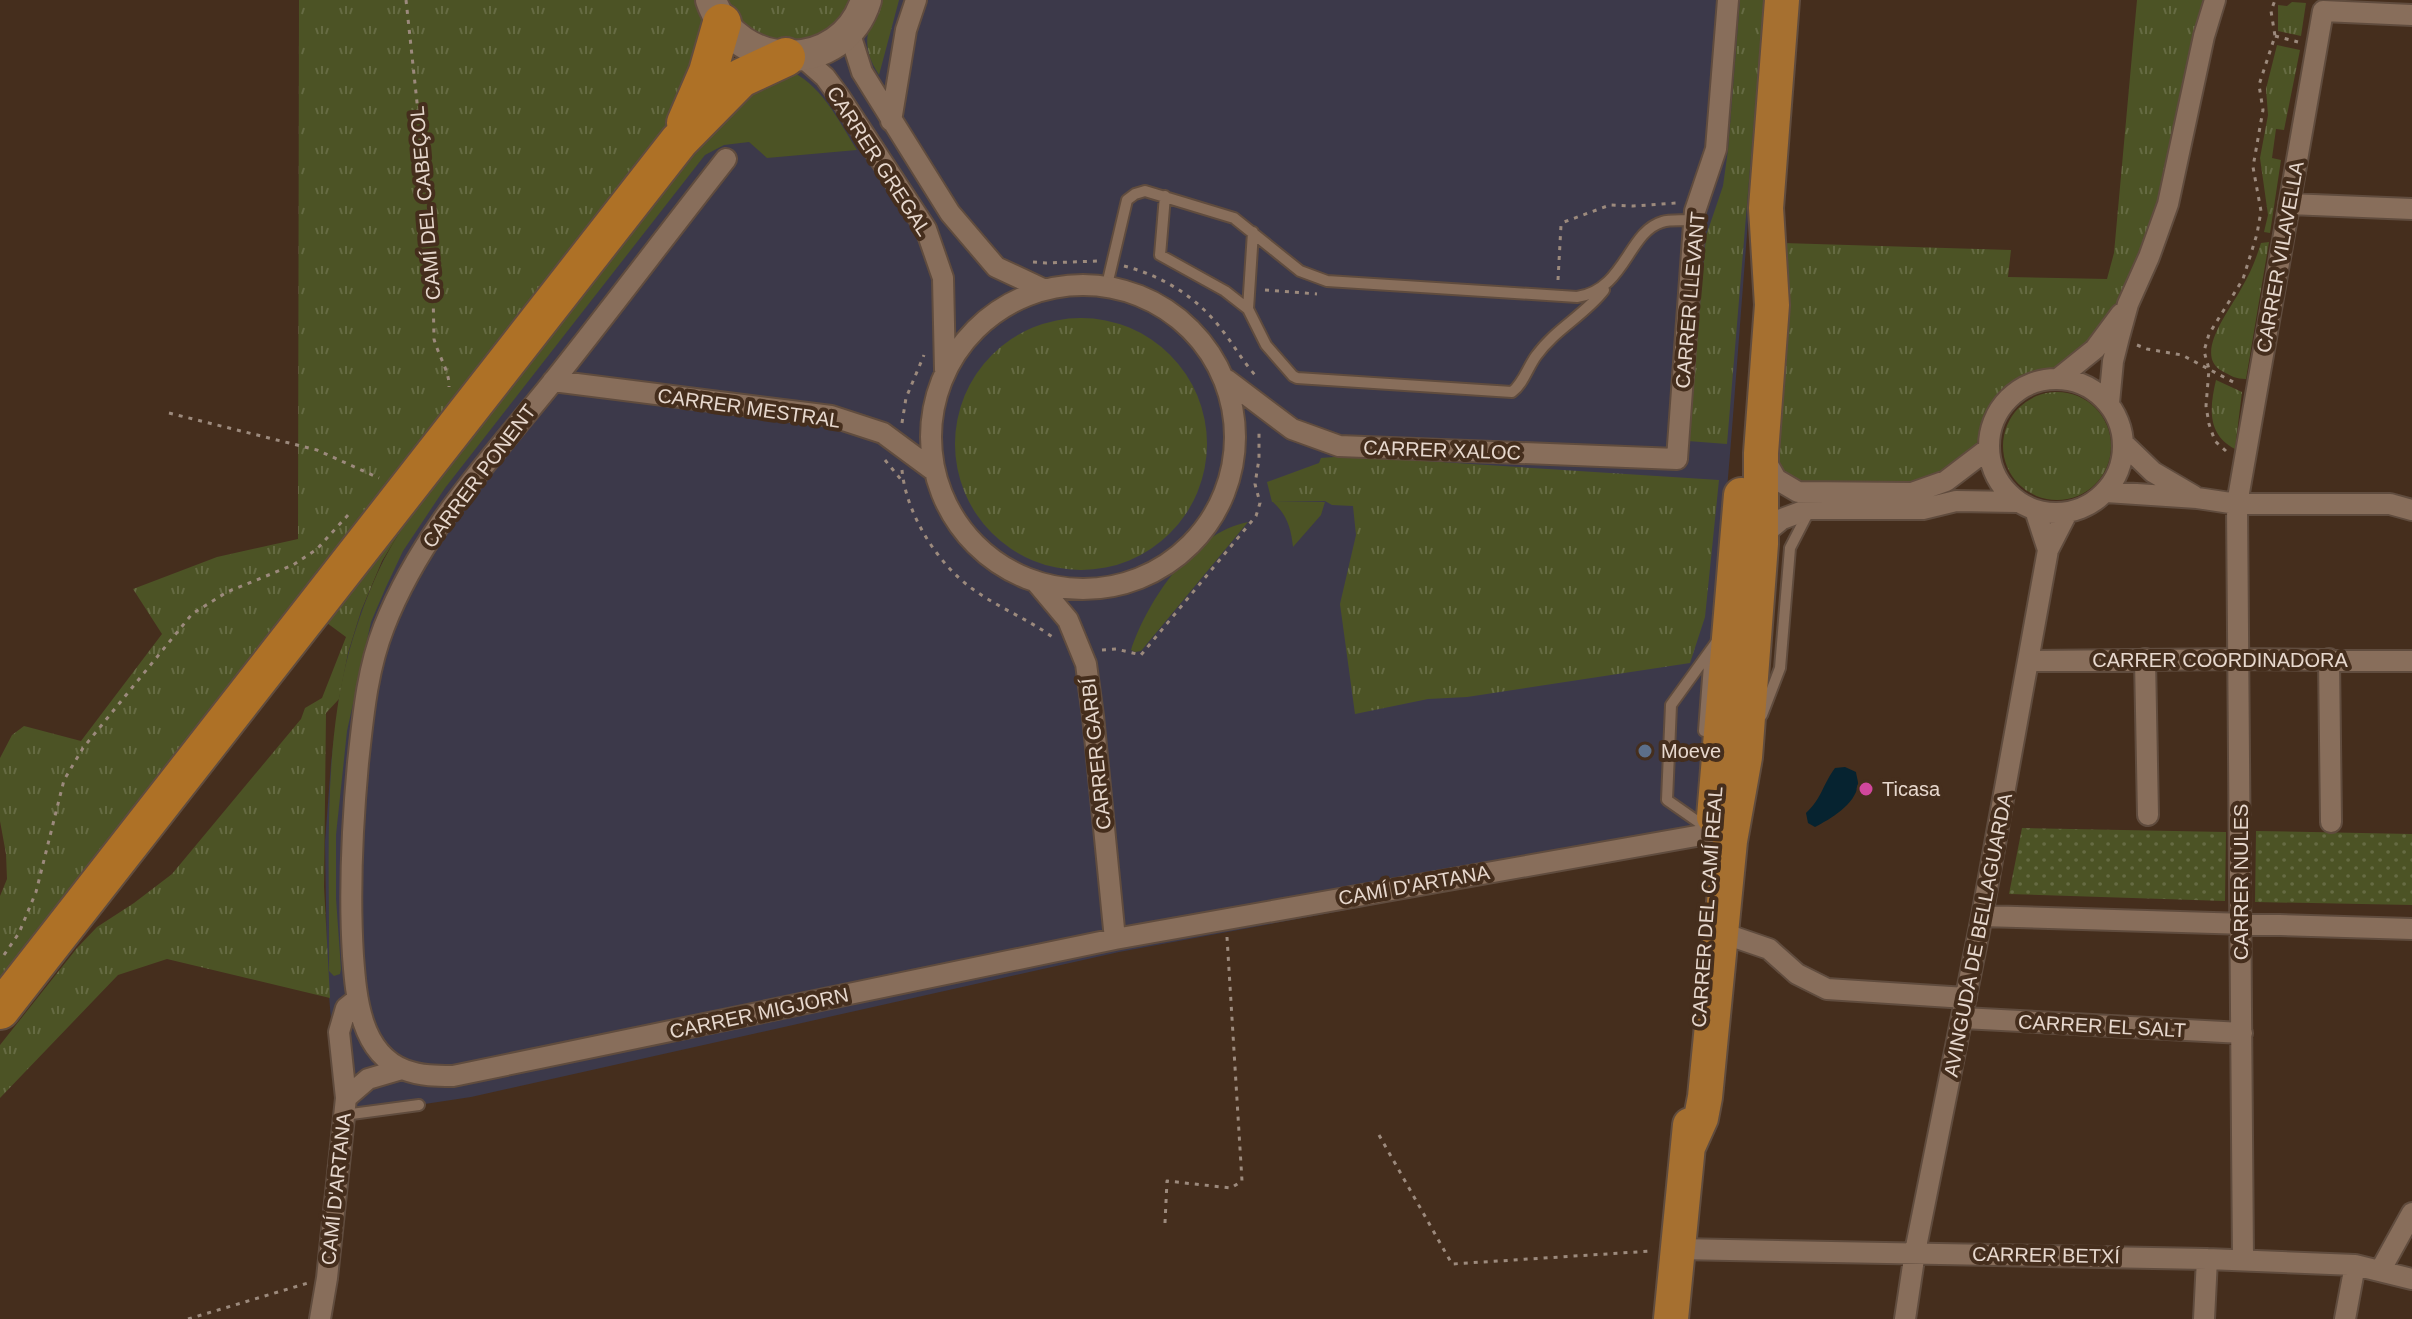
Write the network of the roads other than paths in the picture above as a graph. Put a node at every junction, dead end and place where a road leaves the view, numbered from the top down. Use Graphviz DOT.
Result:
graph roads {
  1 [pos="866,0"];
  2 [pos="916,0"];
  3 [pos="1728,0"];
  4 [pos="1782,0"];
  5 [pos="2215,0"];
  6 [pos="716,12"];
  7 [pos="2412,15"];
  8 [pos="849,31"];
  9 [pos="794,56"];
  10 [pos="891,121"];
  11 [pos="679,141"];
  12 [pos="726,159"];
  13 [pos="1165,196"];
  14 [pos="2289,204"];
  15 [pos="1766,208"];
  16 [pos="2412,209"];
  17 [pos="1694,220"];
  18 [pos="1253,232"];
  19 [pos="1612,278"];
  20 [pos="1107,285"];
  21 [pos="1043,289"];
  22 [pos="2128,304"];
  23 [pos="1248,309"];
  24 [pos="945,370"];
  25 [pos="2059,378"];
  26 [pos="1227,380"];
  27 [pos="553,381"];
  28 [pos="2109,403"];
  29 [pos="2124,444"];
  30 [pos="1988,449"];
  31 [pos="1761,453"];
  32 [pos="1677,459"];
  33 [pos="933,470"];
  34 [pos="2106,492"];
  35 [pos="2197,498"];
  36 [pos="2237,504"];
  37 [pos="2026,506"];
  38 [pos="1809,509"];
  39 [pos="2412,510"];
  40 [pos="2067,513"];
  41 [pos="1761,544"];
  42 [pos="2048,550"];
  43 [pos="1037,583"];
  44 [pos="1730,622"];
  45 [pos="1711,650"];
  46 [pos="2145,659"];
  47 [pos="2239,659"];
  48 [pos="2329,659"];
  49 [pos="2029,661"];
  50 [pos="2412,661"];
  51 [pos="1703,743"];
  52 [pos="1745,757"];
  53 [pos="2148,815"];
  54 [pos="1718,818"];
  55 [pos="2331,822"];
  56 [pos="1982,916"];
  57 [pos="2242,925"];
  58 [pos="2412,929"];
  59 [pos="1115,939"];
  60 [pos="1729,942"];
  61 [pos="356,1000"];
  62 [pos="1965,1008"];
  63 [pos="0,1010"];
  64 [pos="2242,1033"];
  65 [pos="402,1069"];
  66 [pos="419,1105"];
  67 [pos="345,1107"];
  68 [pos="1688,1147"];
  69 [pos="2412,1213"];
  70 [pos="1678,1249"];
  71 [pos="1915,1252"];
  72 [pos="2207,1259"];
  73 [pos="2243,1261"];
  74 [pos="2355,1265"];
  75 [pos="2380,1271"];
  76 [pos="2412,1279"];
  77 [pos="320,1319"];
  78 [pos="1671,1319"];
  79 [pos="1905,1319"];
  80 [pos="2204,1319"];
  81 [pos="2345,1319"];
  1 -- 8 [label="main road"];
  2 -- 10 [label="street"];
  3 -- 17 [label="street, CARRER LLEVANT"];
  4 -- 15 [label="highway"];
  5 -- 22 [label="street"];
  6 -- 9 [label="main road"];
  6 -- 11 [label="highway"];
  7 -- 14 [label="street, CARRER VILAVELLA"];
  8 -- 9 [label="main road"];
  8 -- 10 [label="street, CARRER GREGAL"];
  9 -- 11 [label="highway"];
  9 -- 24 [label="street, CARRER GREGAL"];
  10 -- 21 [label="street, CARRER GREGAL"];
  11 -- 63 [label="highway"];
  12 -- 27 [label="street, CARRER PONENT"];
  13 -- 18 [label="lane"];
  13 -- 20 [label="lane"];
  13 -- 23 [label="lane"];
  14 -- 16 [label="street"];
  14 -- 36 [label="street, CARRER VILAVELLA"];
  15 -- 31 [label="highway"];
  15 -- 44 [label="highway, CARRER DEL CAMÍ REAL"];
  17 -- 19 [label="lane"];
  17 -- 32 [label="street, CARRER LLEVANT"];
  18 -- 19 [label="lane"];
  18 -- 23 [label="lane"];
  19 -- 23 [label="lane"];
  20 -- 21 [label="street"];
  20 -- 26 [label="street"];
  21 -- 24 [label="street"];
  22 -- 25 [label="street"];
  22 -- 28 [label="street"];
  24 -- 33 [label="street"];
  25 -- 28 [label="street"];
  25 -- 30 [label="street"];
  26 -- 32 [label="street, CARRER XALOC"];
  26 -- 43 [label="street"];
  27 -- 33 [label="street, CARRER MESTRAL"];
  27 -- 61 [label="street, CARRER PONENT"];
  28 -- 29 [label="street"];
  29 -- 34 [label="street"];
  29 -- 35 [label="street"];
  30 -- 31 [label="street"];
  30 -- 37 [label="street"];
  31 -- 41 [label="highway"];
  33 -- 43 [label="street"];
  34 -- 35 [label="street"];
  34 -- 40 [label="street"];
  35 -- 36 [label="street"];
  36 -- 39 [label="street"];
  36 -- 47 [label="street, CARRER NULES"];
  37 -- 38 [label="street"];
  37 -- 40 [label="street"];
  37 -- 42 [label="street, AVINGUDA DE BELLAGUARDA"];
  38 -- 41 [label="street"];
  38 -- 52 [label="lane"];
  40 -- 42 [label="street, AVINGUDA DE BELLAGUARDA"];
  41 -- 52 [label="highway"];
  42 -- 49 [label="street, AVINGUDA DE BELLAGUARDA"];
  43 -- 59 [label="street, CARRER GARBÍ"];
  44 -- 45 [label="lane"];
  44 -- 54 [label="highway, CARRER DEL CAMÍ REAL"];
  45 -- 51 [label="lane"];
  45 -- 54 [label="lane"];
  46 -- 47 [label="street, CARRER COORDINADORA"];
  46 -- 49 [label="street, CARRER COORDINADORA"];
  46 -- 53 [label="street"];
  47 -- 48 [label="street, CARRER COORDINADORA"];
  47 -- 57 [label="street, CARRER NULES"];
  48 -- 50 [label="street, CARRER COORDINADORA"];
  48 -- 55 [label="street"];
  49 -- 56 [label="street, AVINGUDA DE BELLAGUARDA"];
  52 -- 54 [label="highway"];
  54 -- 59 [label="street, CAMÍ D'ARTANA"];
  54 -- 60 [label="highway"];
  54 -- 68 [label="highway, CARRER DEL CAMÍ REAL"];
  56 -- 57 [label="street"];
  56 -- 62 [label="street, AVINGUDA DE BELLAGUARDA"];
  57 -- 58 [label="street"];
  57 -- 64 [label="street, CARRER NULES"];
  59 -- 65 [label="street, CARRER MIGJORN"];
  60 -- 62 [label="street, CARRER EL SALT"];
  60 -- 68 [label="highway"];
  61 -- 65 [label="street, CARRER PONENT"];
  61 -- 67 [label="street, CAMÍ D'ARTANA"];
  62 -- 64 [label="street, CARRER EL SALT"];
  62 -- 71 [label="street, AVINGUDA DE BELLAGUARDA"];
  64 -- 73 [label="street, CARRER NULES"];
  65 -- 67 [label="street, CAMÍ D'ARTANA"];
  66 -- 67 [label="lane"];
  67 -- 77 [label="street, CAMÍ D'ARTANA"];
  68 -- 70 [label="highway, CARRER DEL CAMÍ REAL"];
  69 -- 75 [label="street"];
  70 -- 71 [label="street, CARRER BETXÍ"];
  70 -- 78 [label="highway, CARRER DEL CAMÍ REAL"];
  71 -- 72 [label="street, CARRER BETXÍ"];
  71 -- 79 [label="street, AVINGUDA DE BELLAGUARDA"];
  72 -- 73 [label="street, CARRER BETXÍ"];
  72 -- 80 [label="street"];
  73 -- 74 [label="street, CARRER BETXÍ"];
  74 -- 75 [label="street, CARRER BETXÍ"];
  74 -- 81 [label="street"];
  75 -- 76 [label="street, CARRER BETXÍ"];
}
